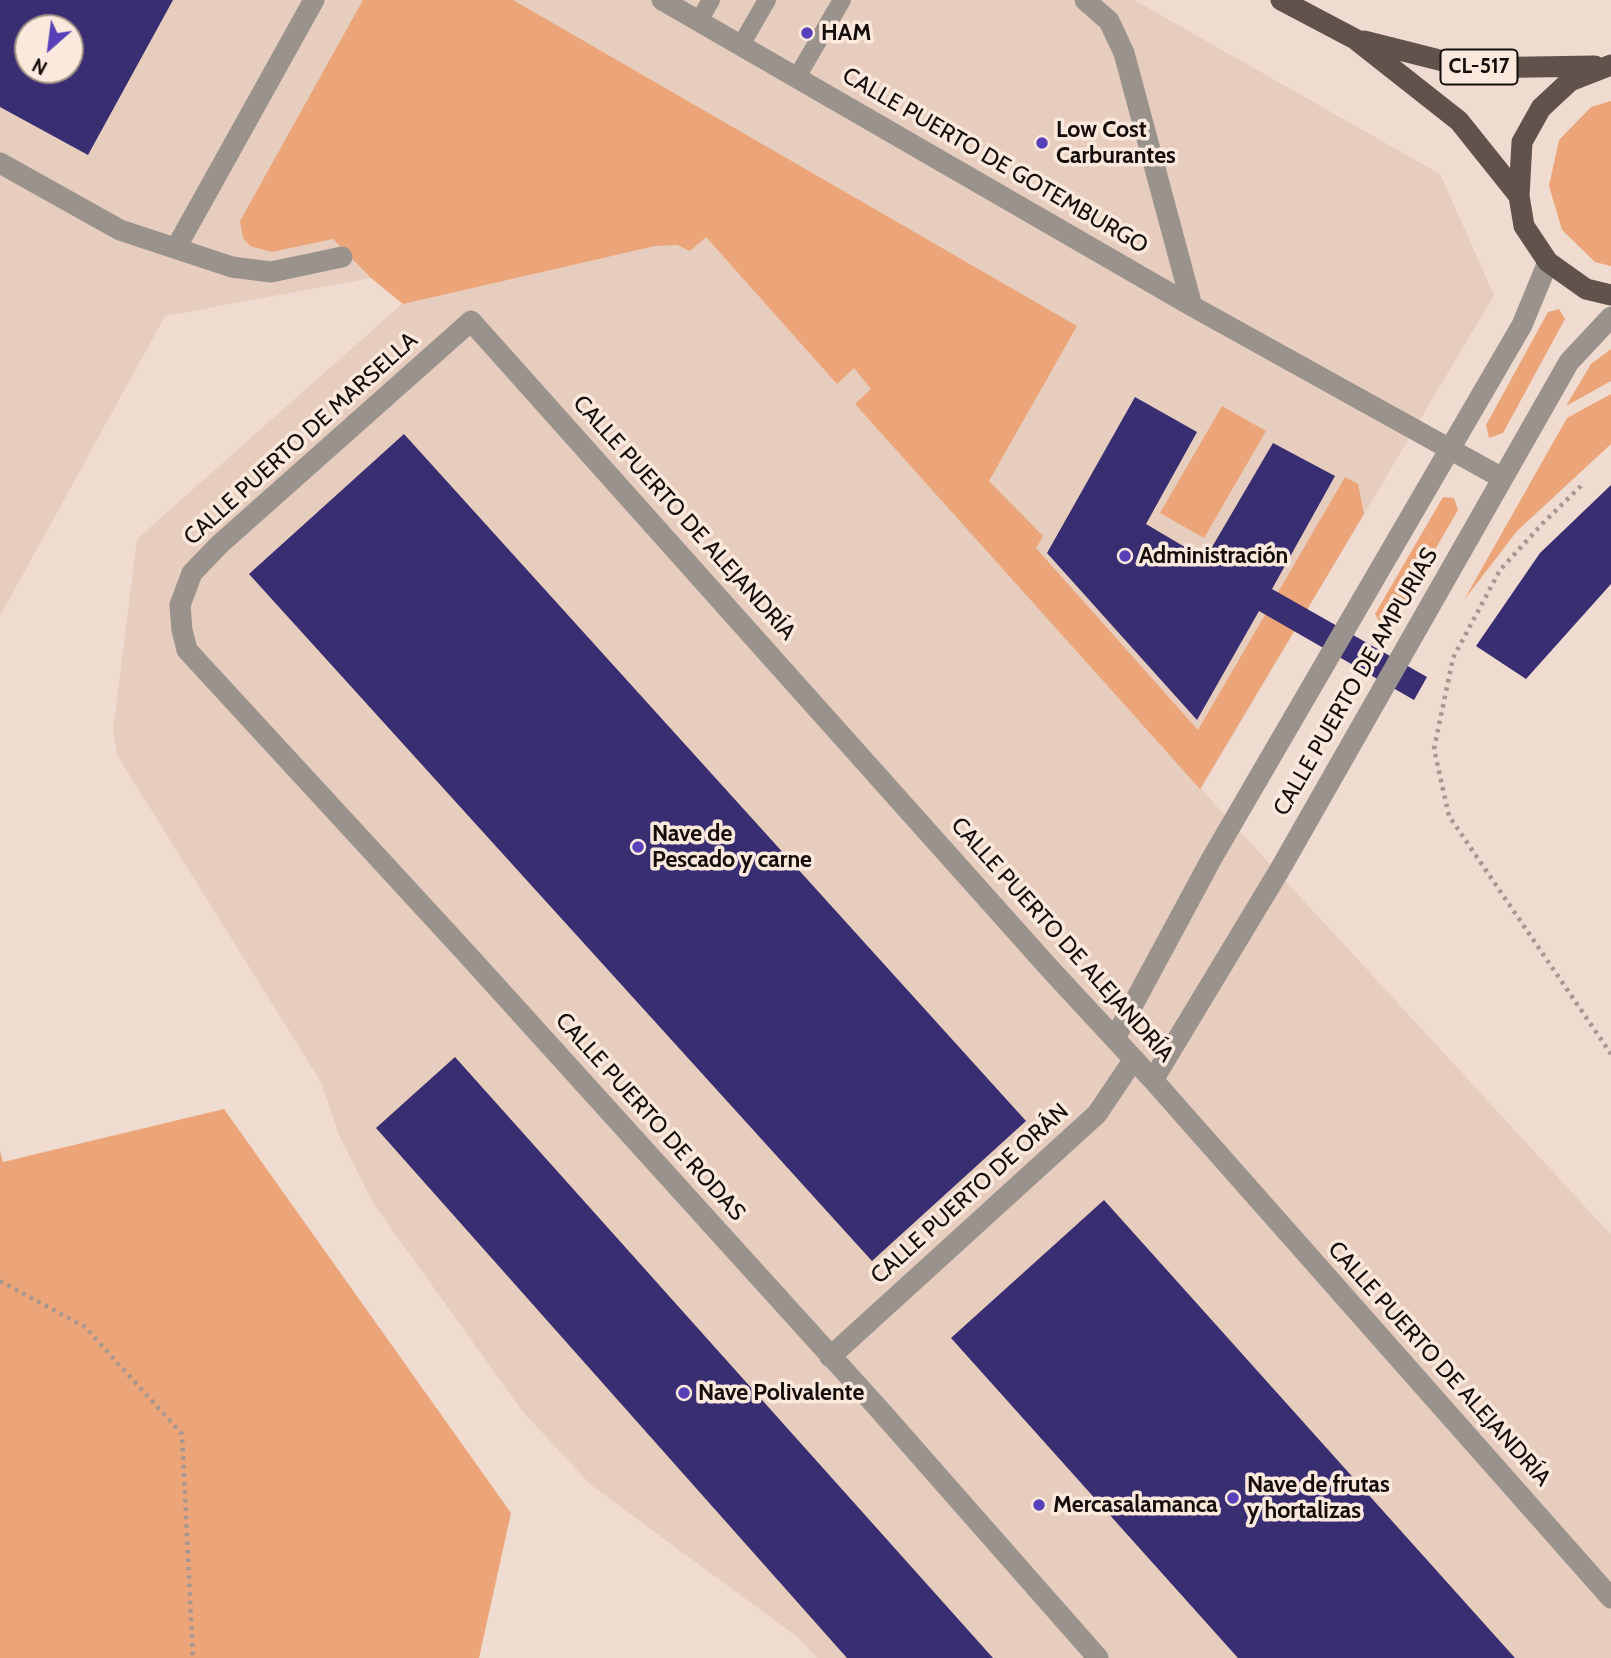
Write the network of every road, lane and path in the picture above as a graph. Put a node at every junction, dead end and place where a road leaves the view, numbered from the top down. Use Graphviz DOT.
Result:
graph roads {
  1 [pos="314,0"];
  2 [pos="662,0"];
  3 [pos="711,0"];
  4 [pos="766,0"];
  5 [pos="842,0"];
  6 [pos="1085,0"];
  7 [pos="1281,0"];
  8 [pos="699,21"];
  9 [pos="1355,38"];
  10 [pos="741,46"];
  11 [pos="1609,65"];
  12 [pos="797,78"];
  13 [pos="0,163"];
  14 [pos="1519,196"];
  15 [pos="176,248"];
  16 [pos="342,257"];
  17 [pos="1548,262"];
  18 [pos="1611,295"];
  19 [pos="1192,306"];
  20 [pos="1611,317"];
  21 [pos="471,321"];
  22 [pos="1450,449"];
  23 [pos="1502,478"];
  24 [pos="1581,486"];
  25 [pos="180,605"];
  26 [pos="1115,1038"];
  27 [pos="1611,1054"];
  28 [pos="1133,1059"];
  29 [pos="1153,1080"];
  30 [pos="0,1281"];
  31 [pos="830,1357"];
  32 [pos="1611,1598"];
  33 [pos="194,1658"];
  34 [pos="1098,1658"];
  1 -- 15 [label="street"];
  2 -- 8 [label="street, CALLE PUERTO DE GOTEMBURGO"];
  3 -- 8 [label="lane"];
  4 -- 10 [label="lane"];
  5 -- 12 [label="lane"];
  6 -- 19 [label="street, CALLE PUERTO DE GOTEMBURGO"];
  7 -- 9 [label="main road, CL-517"];
  8 -- 10 [label="street, CALLE PUERTO DE GOTEMBURGO"];
  9 -- 11 [label="main road, CL-517"];
  9 -- 14 [label="main road, CL-517"];
  10 -- 12 [label="street, CALLE PUERTO DE GOTEMBURGO"];
  11 -- 14 [label="main road, CL-517"];
  12 -- 19 [label="street, CALLE PUERTO DE GOTEMBURGO"];
  13 -- 15 [label="street"];
  14 -- 17 [label="main road, CL-517"];
  15 -- 16 [label="street"];
  17 -- 18 [label="main road, CL-517"];
  17 -- 22 [label="street, CALLE PUERTO DE AMPURIAS"];
  19 -- 22 [label="street, CALLE PUERTO DE GOTEMBURGO"];
  20 -- 23 [label="street, CALLE PUERTO DE AMPURIAS"];
  21 -- 25 [label="street, CALLE PUERTO DE MARSELLA"];
  21 -- 26 [label="street, CALLE PUERTO DE ALEJANDRÍA"];
  22 -- 23 [label="street, CALLE PUERTO DE GOTEMBURGO"];
  22 -- 26 [label="street, CALLE PUERTO DE AMPURIAS"];
  23 -- 29 [label="street, CALLE PUERTO DE AMPURIAS"];
  24 -- 27 [label="path"];
  25 -- 31 [label="street, CALLE PUERTO DE RODAS"];
  26 -- 28 [label="street, CALLE PUERTO DE ALEJANDRÍA"];
  28 -- 29 [label="street, CALLE PUERTO DE ALEJANDRÍA"];
  28 -- 31 [label="street, CALLE PUERTO DE ORÁN"];
  29 -- 32 [label="street, CALLE PUERTO DE ALEJANDRÍA"];
  30 -- 33 [label="path"];
  31 -- 34 [label="street, CALLE PUERTO DE RODAS"];
}
